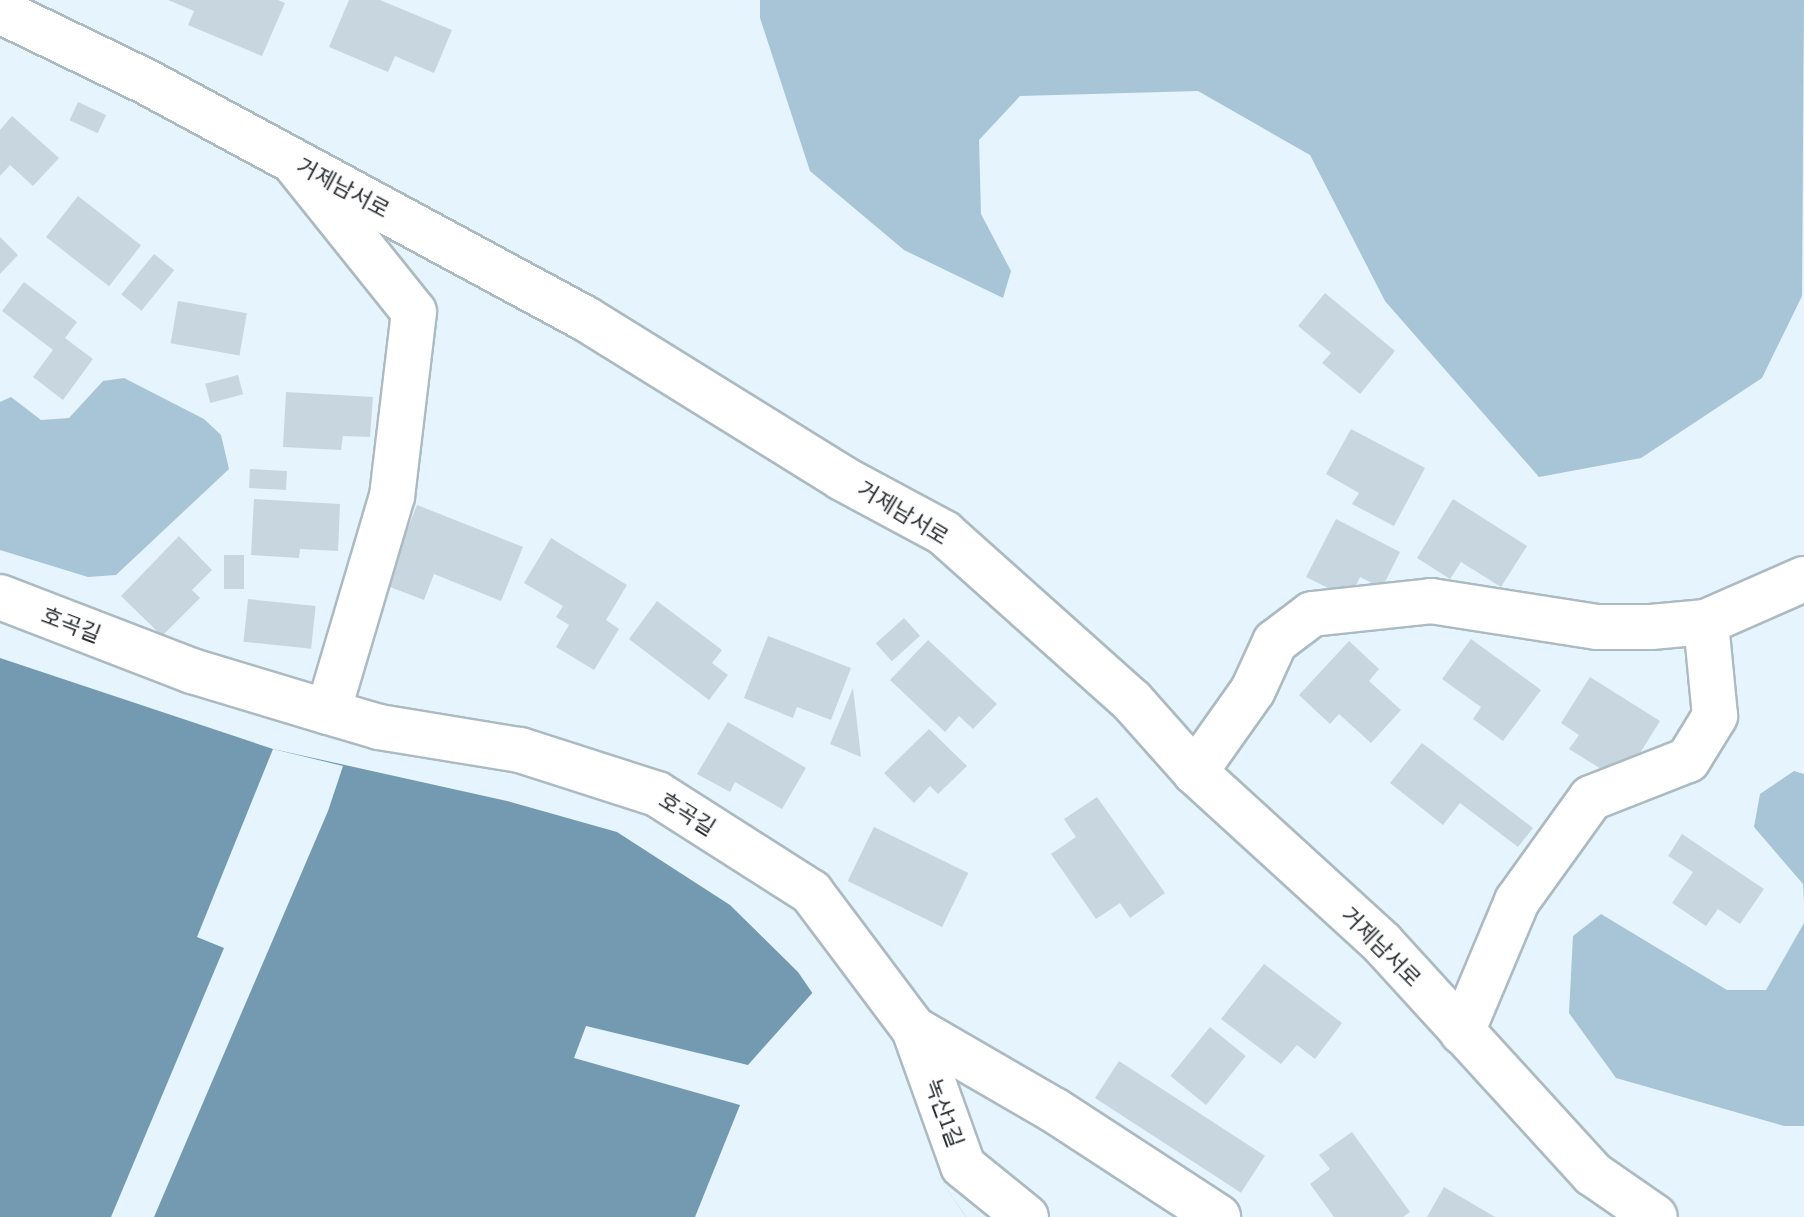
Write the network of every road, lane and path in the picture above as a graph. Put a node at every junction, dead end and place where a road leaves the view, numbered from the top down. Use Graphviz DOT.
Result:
graph roads {
  1 [pos="0,11"];
  2 [pos="293,161"];
  3 [pos="1804,579"];
  4 [pos="0,597"];
  5 [pos="1706,622"];
  6 [pos="328,712"];
  7 [pos="1195,772"];
  8 [pos="914,1029"];
  9 [pos="1462,1032"];
  10 [pos="1026,1217"];
  11 [pos="1218,1217"];
  12 [pos="1655,1217"];
  1 -- 2 [label="main road, 거제남서로"];
  2 -- 6 [label="main road"];
  2 -- 7 [label="main road, 거제남서로"];
  3 -- 5 [label="main road"];
  4 -- 6 [label="main road, 호곡길"];
  5 -- 7 [label="main road"];
  5 -- 9 [label="main road"];
  6 -- 8 [label="main road, 호곡길"];
  7 -- 9 [label="main road, 거제남서로"];
  8 -- 10 [label="main road, 녹산1길"];
  8 -- 11 [label="main road, 호곡길"];
  9 -- 12 [label="main road, 거제남서로"];
}
